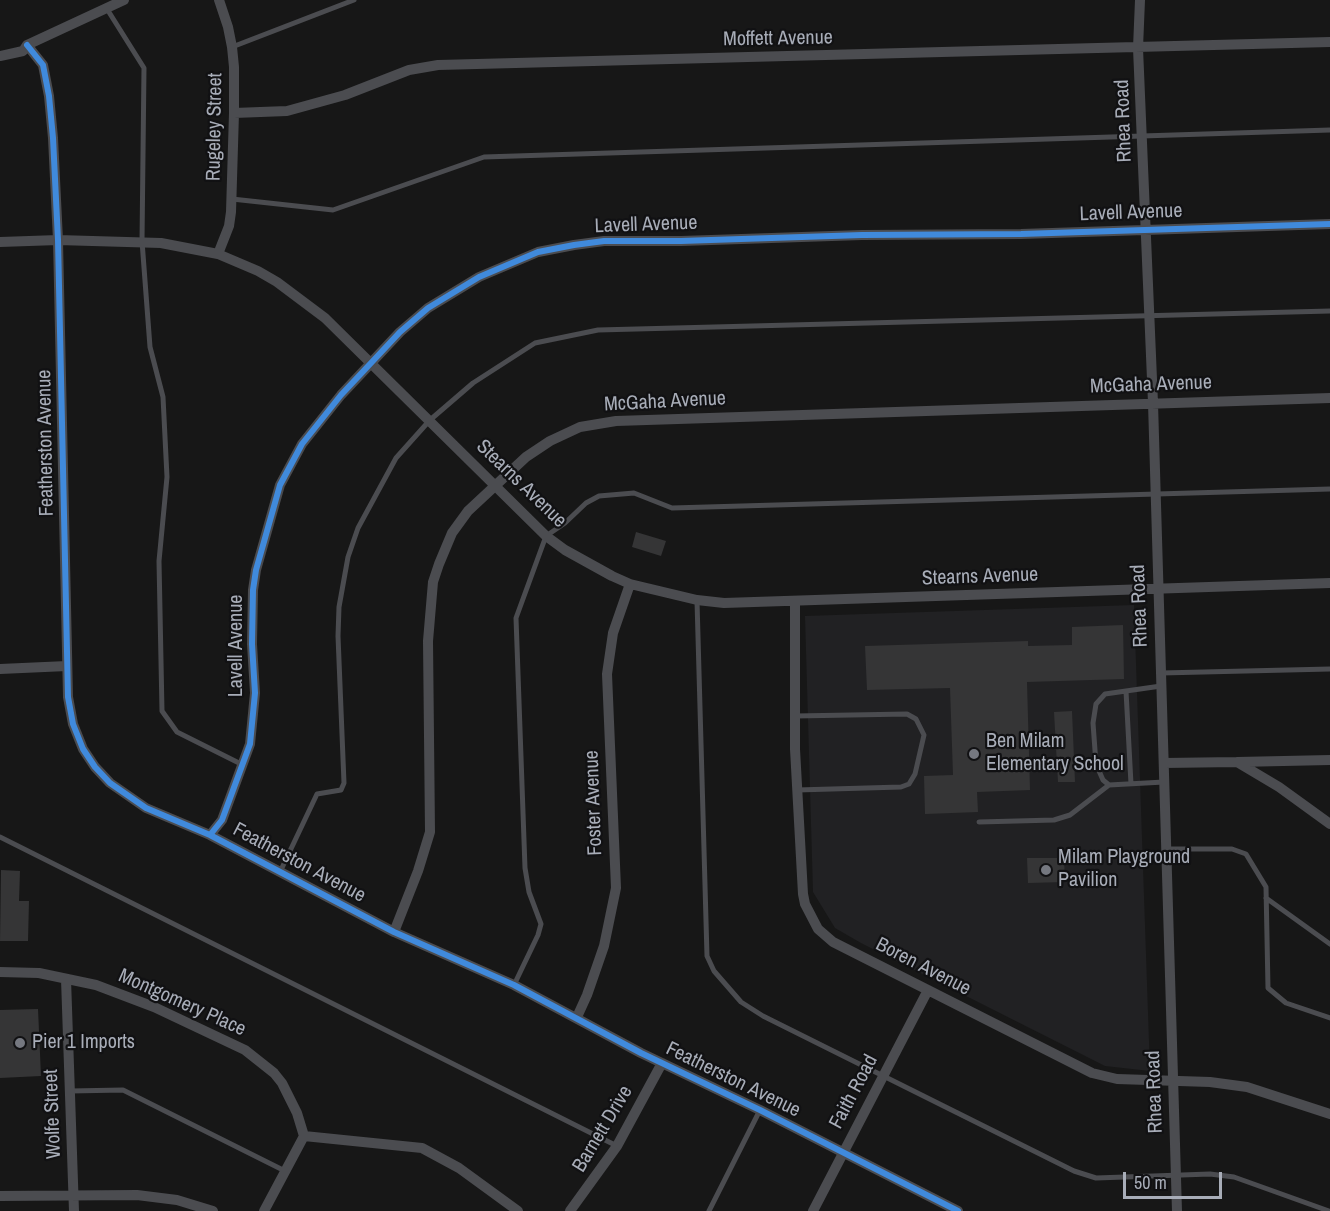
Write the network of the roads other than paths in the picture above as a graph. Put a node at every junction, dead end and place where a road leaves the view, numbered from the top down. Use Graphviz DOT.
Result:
graph roads {
  1 [pos="124,0"];
  2 [pos="219,0"];
  3 [pos="354,0"];
  4 [pos="1140,0"];
  5 [pos="107,9"];
  6 [pos="1330,42"];
  7 [pos="27,45"];
  8 [pos="232,47"];
  9 [pos="1138,48"];
  10 [pos="0,56"];
  11 [pos="234,113"];
  12 [pos="1330,130"];
  13 [pos="1143,137"];
  14 [pos="231,199"];
  15 [pos="1330,224"];
  16 [pos="1146,230"];
  17 [pos="58,240"];
  18 [pos="142,241"];
  19 [pos="0,242"];
  20 [pos="218,254"];
  21 [pos="1330,311"];
  22 [pos="1149,316"];
  23 [pos="371,363"];
  24 [pos="1330,398"];
  25 [pos="1153,403"];
  26 [pos="430,420"];
  27 [pos="495,485"];
  28 [pos="1330,489"];
  29 [pos="1155,495"];
  30 [pos="546,536"];
  31 [pos="1330,583"];
  32 [pos="630,584"];
  33 [pos="1157,588"];
  34 [pos="697,600"];
  35 [pos="795,602"];
  36 [pos="67,666"];
  37 [pos="0,669"];
  38 [pos="1330,669"];
  39 [pos="1161,673"];
  40 [pos="1161,686"];
  41 [pos="1126,691"];
  42 [pos="795,716"];
  43 [pos="1330,760"];
  44 [pos="1237,762"];
  45 [pos="1164,763"];
  46 [pos="243,766"];
  47 [pos="1164,782"];
  48 [pos="1131,784"];
  49 [pos="1109,785"];
  50 [pos="797,790"];
  51 [pos="979,822"];
  52 [pos="1330,824"];
  53 [pos="210,835"];
  54 [pos="0,837"];
  55 [pos="1166,849"];
  56 [pos="280,872"];
  57 [pos="1266,898"];
  58 [pos="394,932"];
  59 [pos="1330,944"];
  60 [pos="0,972"];
  61 [pos="66,979"];
  62 [pos="514,985"];
  63 [pos="928,990"];
  64 [pos="577,1017"];
  65 [pos="1330,1018"];
  66 [pos="662,1063"];
  67 [pos="884,1074"];
  68 [pos="1172,1082"];
  69 [pos="70,1091"];
  70 [pos="760,1110"];
  71 [pos="1330,1114"];
  72 [pos="304,1136"];
  73 [pos="617,1146"];
  74 [pos="842,1153"];
  75 [pos="285,1171"];
  76 [pos="1175,1174"];
  77 [pos="74,1194"];
  78 [pos="0,1196"];
  79 [pos="74,1211"];
  80 [pos="213,1211"];
  81 [pos="264,1211"];
  82 [pos="518,1211"];
  83 [pos="570,1211"];
  84 [pos="710,1211"];
  85 [pos="813,1211"];
  86 [pos="958,1211"];
  87 [pos="1177,1211"];
  88 [pos="1329,1211"];
  1 -- 5 [label="street"];
  2 -- 8 [label="street, Rugeley Street"];
  3 -- 8 [label="lane"];
  4 -- 9 [label="street, Rhea Road"];
  5 -- 7 [label="street"];
  5 -- 18 [label="lane"];
  6 -- 9 [label="street, Moffett Avenue"];
  7 -- 10 [label="street"];
  7 -- 17 [label="street, Featherston Avenue"];
  8 -- 11 [label="street, Rugeley Street"];
  9 -- 11 [label="street, Moffett Avenue"];
  9 -- 13 [label="street, Rhea Road"];
  11 -- 14 [label="street, Rugeley Street"];
  12 -- 13 [label="lane"];
  13 -- 14 [label="lane"];
  13 -- 16 [label="street, Rhea Road"];
  14 -- 20 [label="street, Rugeley Street"];
  15 -- 16 [label="street, Lavell Avenue"];
  16 -- 22 [label="street, Rhea Road"];
  16 -- 23 [label="street, Lavell Avenue"];
  17 -- 18 [label="street, Stearns Avenue"];
  17 -- 19 [label="street, Stearns Avenue"];
  17 -- 36 [label="street, Featherston Avenue"];
  18 -- 20 [label="street, Stearns Avenue"];
  18 -- 46 [label="lane"];
  20 -- 23 [label="street, Stearns Avenue"];
  21 -- 22 [label="lane"];
  22 -- 25 [label="street, Rhea Road"];
  22 -- 26 [label="lane"];
  23 -- 26 [label="street, Stearns Avenue"];
  23 -- 46 [label="street, Lavell Avenue"];
  24 -- 25 [label="street, McGaha Avenue"];
  25 -- 27 [label="street, McGaha Avenue"];
  25 -- 29 [label="street, Rhea Road"];
  26 -- 27 [label="street, Stearns Avenue"];
  26 -- 56 [label="lane"];
  27 -- 30 [label="street, Stearns Avenue"];
  27 -- 58 [label="street, McGaha Avenue"];
  28 -- 29 [label="lane"];
  29 -- 30 [label="lane"];
  29 -- 33 [label="street, Rhea Road"];
  30 -- 32 [label="street, Stearns Avenue"];
  30 -- 62 [label="lane"];
  31 -- 33 [label="street, Stearns Avenue"];
  32 -- 34 [label="street, Stearns Avenue"];
  32 -- 64 [label="street, Foster Avenue"];
  33 -- 35 [label="street, Stearns Avenue"];
  33 -- 39 [label="street, Rhea Road"];
  34 -- 35 [label="street, Stearns Avenue"];
  34 -- 67 [label="lane"];
  35 -- 42 [label="street, Boren Avenue"];
  36 -- 37 [label="street"];
  36 -- 53 [label="street, Featherston Avenue"];
  38 -- 39 [label="lane"];
  39 -- 40 [label="street, Rhea Road"];
  40 -- 41 [label="lane"];
  40 -- 45 [label="street, Rhea Road"];
  41 -- 48 [label="lane"];
  41 -- 49 [label="lane"];
  42 -- 50 [label="street, Boren Avenue"];
  42 -- 50 [label="lane"];
  43 -- 44 [label="street"];
  44 -- 45 [label="street"];
  44 -- 52 [label="street"];
  45 -- 47 [label="street, Rhea Road"];
  46 -- 53 [label="street, Lavell Avenue"];
  47 -- 48 [label="lane"];
  47 -- 55 [label="street, Rhea Road"];
  48 -- 49 [label="lane"];
  49 -- 51 [label="lane"];
  50 -- 63 [label="street, Boren Avenue"];
  53 -- 56 [label="street, Featherston Avenue"];
  54 -- 73 [label="lane"];
  55 -- 57 [label="lane"];
  55 -- 68 [label="street, Rhea Road"];
  56 -- 58 [label="street, Featherston Avenue"];
  57 -- 59 [label="lane"];
  57 -- 65 [label="lane"];
  58 -- 62 [label="street, Featherston Avenue"];
  60 -- 61 [label="street, Montgomery Place"];
  61 -- 69 [label="street, Wolfe Street"];
  61 -- 72 [label="street, Montgomery Place"];
  62 -- 64 [label="street, Featherston Avenue"];
  63 -- 67 [label="street, Faith Road"];
  63 -- 68 [label="street, Boren Avenue"];
  64 -- 66 [label="street, Featherston Avenue"];
  66 -- 70 [label="street, Featherston Avenue"];
  66 -- 73 [label="street, Barnett Drive"];
  67 -- 74 [label="street, Faith Road"];
  67 -- 76 [label="lane"];
  68 -- 71 [label="street, Boren Avenue"];
  68 -- 76 [label="street, Rhea Road"];
  69 -- 75 [label="lane"];
  69 -- 77 [label="street, Wolfe Street"];
  70 -- 74 [label="street, Featherston Avenue"];
  70 -- 84 [label="lane"];
  72 -- 75 [label="street"];
  72 -- 82 [label="street"];
  73 -- 83 [label="street, Barnett Drive"];
  74 -- 85 [label="street, Faith Road"];
  74 -- 86 [label="street, Featherston Avenue"];
  75 -- 81 [label="street"];
  76 -- 87 [label="street, Rhea Road"];
  76 -- 88 [label="lane"];
  77 -- 78 [label="street"];
  77 -- 79 [label="street, Wolfe Street"];
  77 -- 80 [label="street"];
}
